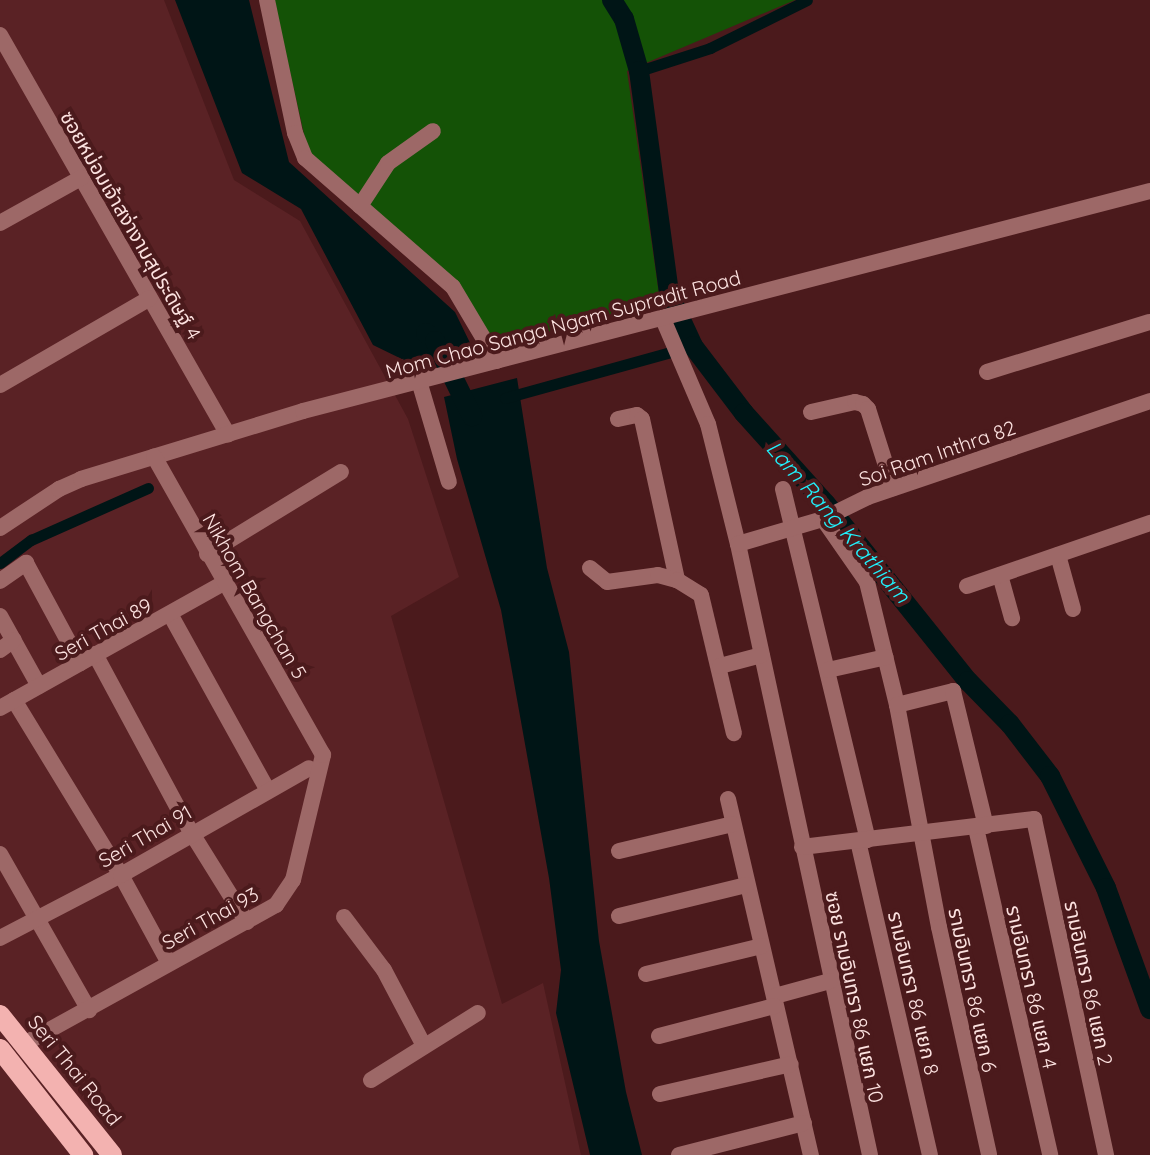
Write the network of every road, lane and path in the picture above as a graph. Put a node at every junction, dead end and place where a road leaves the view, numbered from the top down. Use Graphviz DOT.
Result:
graph roads {
  1 [pos="267,0"];
  2 [pos="0,35"];
  3 [pos="433,131"];
  4 [pos="81,178"];
  5 [pos="1150,191"];
  6 [pos="360,206"];
  7 [pos="0,223"];
  8 [pos="150,298"];
  9 [pos="666,318"];
  10 [pos="1150,322"];
  11 [pos="490,363"];
  12 [pos="987,372"];
  13 [pos="423,380"];
  14 [pos="0,385"];
  15 [pos="1150,401"];
  16 [pos="811,412"];
  17 [pos="618,419"];
  18 [pos="228,434"];
  19 [pos="154,456"];
  20 [pos="341,472"];
  21 [pos="449,482"];
  22 [pos="893,488"];
  23 [pos="783,489"];
  24 [pos="823,519"];
  25 [pos="1150,523"];
  26 [pos="795,527"];
  27 [pos="0,528"];
  28 [pos="738,544"];
  29 [pos="207,554"];
  30 [pos="1058,555"];
  31 [pos="590,568"];
  32 [pos="1000,575"];
  33 [pos="677,580"];
  34 [pos="0,581"];
  35 [pos="224,583"];
  36 [pos="967,586"];
  37 [pos="1073,609"];
  38 [pos="170,614"];
  39 [pos="0,616"];
  40 [pos="1012,618"];
  41 [pos="7,645"];
  42 [pos="95,654"];
  43 [pos="762,655"];
  44 [pos="886,657"];
  45 [pos="80,663"];
  46 [pos="720,666"];
  47 [pos="828,670"];
  48 [pos="39,686"];
  49 [pos="7,704"];
  50 [pos="897,705"];
  51 [pos="734,733"];
  52 [pos="323,755"];
  53 [pos="309,768"];
  54 [pos="268,791"];
  55 [pos="728,799"];
  56 [pos="733,824"];
  57 [pos="981,827"];
  58 [pos="191,832"];
  59 [pos="919,832"];
  60 [pos="863,840"];
  61 [pos="802,847"];
  62 [pos="619,851"];
  63 [pos="0,854"];
  64 [pos="121,875"];
  65 [pos="746,885"];
  66 [pos="619,916"];
  67 [pos="344,917"];
  68 [pos="37,918"];
  69 [pos="247,922"];
  70 [pos="0,938"];
  71 [pos="762,946"];
  72 [pos="169,963"];
  73 [pos="646,974"];
  74 [pos="830,981"];
  75 [pos="774,1001"];
  76 [pos="89,1010"];
  77 [pos="478,1013"];
  78 [pos="0,1015"];
  79 [pos="659,1036"];
  80 [pos="24,1044"];
  81 [pos="424,1046"];
  82 [pos="0,1049"];
  83 [pos="791,1064"];
  84 [pos="371,1080"];
  85 [pos="660,1094"];
  86 [pos="804,1123"];
  87 [pos="83,1155"];
  88 [pos="112,1155"];
  89 [pos="679,1155"];
  90 [pos="811,1155"];
  91 [pos="870,1155"];
  92 [pos="930,1155"];
  93 [pos="989,1155"];
  94 [pos="1050,1155"];
  95 [pos="1106,1155"];
  1 -- 6 [label="street"];
  2 -- 4 [label="street, ซอยหม่อมเจ้าสง่างามสุประดิษฐ์ 4"];
  3 -- 6 [label="street"];
  4 -- 7 [label="street"];
  4 -- 8 [label="street, ซอยหม่อมเจ้าสง่างามสุประดิษฐ์ 4"];
  5 -- 9 [label="street, Mom Chao Sanga Ngam Supradit Road"];
  6 -- 11 [label="street"];
  8 -- 14 [label="street"];
  8 -- 18 [label="street, ซอยหม่อมเจ้าสง่างามสุประดิษฐ์ 4"];
  9 -- 11 [label="street, Mom Chao Sanga Ngam Supradit Road"];
  9 -- 28 [label="street, ซอย รามอินทรา 86 แยก 10"];
  10 -- 12 [label="street"];
  11 -- 13 [label="street, Mom Chao Sanga Ngam Supradit Road"];
  13 -- 18 [label="street, Mom Chao Sanga Ngam Supradit Road"];
  13 -- 21 [label="street"];
  15 -- 22 [label="street, Soi Ram Inthra 82"];
  16 -- 22 [label="street"];
  17 -- 33 [label="street"];
  18 -- 19 [label="street, Mom Chao Sanga Ngam Supradit Road"];
  19 -- 27 [label="street, Mom Chao Sanga Ngam Supradit Road"];
  19 -- 29 [label="street, Nikhom Bangchan 5"];
  20 -- 29 [label="street"];
  22 -- 24 [label="street, Soi Ram Inthra 82"];
  23 -- 26 [label="street, รามอินทรา 86 แยก 8"];
  24 -- 26 [label="street, Soi Ram Inthra 82"];
  24 -- 44 [label="street, รามอินทรา 86 แยก 6"];
  25 -- 30 [label="street"];
  26 -- 28 [label="street, Soi Ram Inthra 82"];
  26 -- 47 [label="street, รามอินทรา 86 แยก 8"];
  28 -- 43 [label="street, ซอย รามอินทรา 86 แยก 10"];
  29 -- 35 [label="street, Nikhom Bangchan 5"];
  30 -- 32 [label="street"];
  30 -- 37 [label="street"];
  31 -- 33 [label="street"];
  32 -- 36 [label="street"];
  32 -- 40 [label="street"];
  33 -- 46 [label="street"];
  34 -- 45 [label="street"];
  35 -- 38 [label="street, Seri Thai 89"];
  35 -- 52 [label="street, Nikhom Bangchan 5"];
  38 -- 42 [label="street, Seri Thai 89"];
  38 -- 54 [label="street"];
  39 -- 41 [label="street"];
  41 -- 48 [label="street"];
  42 -- 45 [label="street, Seri Thai 89"];
  42 -- 58 [label="street"];
  43 -- 46 [label="street"];
  43 -- 61 [label="street, ซอย รามอินทรา 86 แยก 10"];
  44 -- 47 [label="street"];
  44 -- 50 [label="street, รามอินทรา 86 แยก 6"];
  45 -- 48 [label="street, Seri Thai 89"];
  46 -- 51 [label="street"];
  47 -- 60 [label="street, รามอินทรา 86 แยก 8"];
  48 -- 49 [label="street, Seri Thai 89"];
  49 -- 64 [label="street"];
  50 -- 57 [label="street, รามอินทรา 86 แยก 4"];
  50 -- 59 [label="street, รามอินทรา 86 แยก 6"];
  52 -- 69 [label="street, Seri Thai 93"];
  53 -- 54 [label="street, Seri Thai 91"];
  54 -- 58 [label="street, Seri Thai 91"];
  55 -- 56 [label="street"];
  56 -- 62 [label="street"];
  56 -- 65 [label="street"];
  57 -- 59 [label="street"];
  57 -- 94 [label="street, รามอินทรา 86 แยก 4"];
  57 -- 95 [label="street, รามอินทรา 86 แยก 2"];
  58 -- 64 [label="street, Seri Thai 91"];
  58 -- 69 [label="street"];
  59 -- 60 [label="street"];
  59 -- 93 [label="street, รามอินทรา 86 แยก 6"];
  60 -- 61 [label="street"];
  60 -- 92 [label="street, รามอินทรา 86 แยก 8"];
  61 -- 74 [label="street, ซอย รามอินทรา 86 แยก 10"];
  63 -- 68 [label="street"];
  64 -- 68 [label="street, Seri Thai 91"];
  64 -- 72 [label="street"];
  65 -- 66 [label="street"];
  65 -- 71 [label="street"];
  67 -- 81 [label="street"];
  68 -- 70 [label="street, Seri Thai 91"];
  68 -- 76 [label="street"];
  69 -- 72 [label="street, Seri Thai 93"];
  71 -- 73 [label="street"];
  71 -- 75 [label="street"];
  72 -- 76 [label="street, Seri Thai 93"];
  74 -- 75 [label="street"];
  74 -- 91 [label="street, ซอย รามอินทรา 86 แยก 10"];
  75 -- 79 [label="street"];
  75 -- 83 [label="street"];
  76 -- 80 [label="street, Seri Thai 93"];
  77 -- 81 [label="street"];
  78 -- 80 [label="main road, Seri Thai Road"];
  80 -- 88 [label="main road, Seri Thai Road"];
  81 -- 84 [label="street"];
  82 -- 87 [label="main road"];
  83 -- 85 [label="street"];
  83 -- 86 [label="street"];
  86 -- 89 [label="street"];
  86 -- 90 [label="street"];
}
